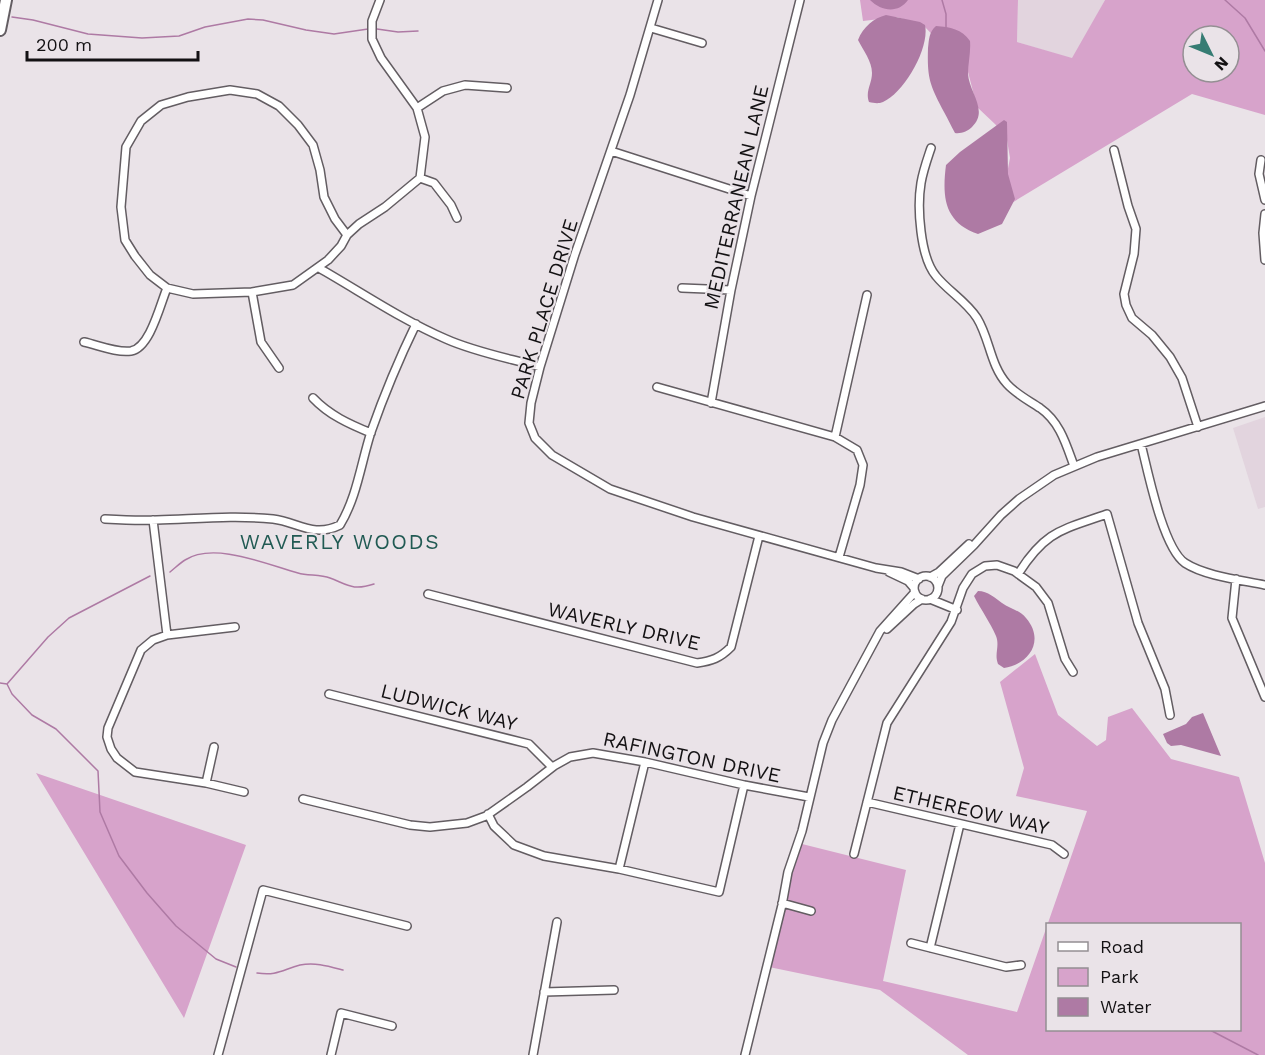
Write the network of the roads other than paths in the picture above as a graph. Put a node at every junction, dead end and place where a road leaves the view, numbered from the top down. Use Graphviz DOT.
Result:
graph roads {
  1 [pos="6,0"];
  2 [pos="380,0"];
  3 [pos="658,0"];
  4 [pos="800,0"];
  5 [pos="651,28"];
  6 [pos="0,30"];
  7 [pos="702,43"];
  8 [pos="507,88"];
  9 [pos="417,108"];
  10 [pos="931,148"];
  11 [pos="1114,150"];
  12 [pos="611,151"];
  13 [pos="1261,160"];
  14 [pos="420,178"];
  15 [pos="752,196"];
  16 [pos="1265,200"];
  17 [pos="1265,214"];
  18 [pos="457,218"];
  19 [pos="347,235"];
  20 [pos="1265,260"];
  21 [pos="319,268"];
  22 [pos="167,288"];
  23 [pos="682,288"];
  24 [pos="731,290"];
  25 [pos="252,292"];
  26 [pos="867,295"];
  27 [pos="416,324"];
  28 [pos="84,342"];
  29 [pos="540,367"];
  30 [pos="279,368"];
  31 [pos="657,387"];
  32 [pos="313,398"];
  33 [pos="711,403"];
  34 [pos="1265,406"];
  35 [pos="1198,427"];
  36 [pos="371,433"];
  37 [pos="834,437"];
  38 [pos="1141,444"];
  39 [pos="1074,465"];
  40 [pos="105,519"];
  41 [pos="153,520"];
  42 [pos="982,534"];
  43 [pos="759,536"];
  44 [pos="838,557"];
  45 [pos="886,570"];
  46 [pos="1018,574"];
  47 [pos="930,577"];
  48 [pos="919,579"];
  49 [pos="1236,579"];
  50 [pos="1265,585"];
  51 [pos="938,588"];
  52 [pos="914,590"];
  53 [pos="428,594"];
  54 [pos="922,599"];
  55 [pos="930,599"];
  56 [pos="946,604"];
  57 [pos="957,610"];
  58 [pos="236,627"];
  59 [pos="167,635"];
  60 [pos="878,637"];
  61 [pos="1073,672"];
  62 [pos="329,694"];
  63 [pos="1265,697"];
  64 [pos="1170,715"];
  65 [pos="214,747"];
  66 [pos="645,762"];
  67 [pos="552,767"];
  68 [pos="206,783"];
  69 [pos="744,785"];
  70 [pos="244,792"];
  71 [pos="809,797"];
  72 [pos="303,799"];
  73 [pos="867,802"];
  74 [pos="488,814"];
  75 [pos="960,824"];
  76 [pos="854,854"];
  77 [pos="1064,854"];
  78 [pos="619,870"];
  79 [pos="782,903"];
  80 [pos="811,911"];
  81 [pos="557,921"];
  82 [pos="407,926"];
  83 [pos="911,944"];
  84 [pos="930,948"];
  85 [pos="1021,965"];
  86 [pos="614,990"];
  87 [pos="544,992"];
  88 [pos="392,1026"];
  89 [pos="218,1055"];
  90 [pos="331,1055"];
  91 [pos="533,1055"];
  92 [pos="745,1055"];
  1 -- 6 [label="highway"];
  2 -- 9 [label="street"];
  3 -- 5 [label="street, PARK PLACE DRIVE"];
  4 -- 15 [label="street, MEDITERRANEAN LANE"];
  5 -- 7 [label="street"];
  5 -- 12 [label="street, PARK PLACE DRIVE"];
  8 -- 9 [label="street"];
  9 -- 14 [label="street"];
  10 -- 39 [label="street"];
  11 -- 35 [label="street"];
  12 -- 15 [label="street"];
  12 -- 29 [label="street, PARK PLACE DRIVE"];
  13 -- 16 [label="street"];
  14 -- 18 [label="street"];
  14 -- 19 [label="street"];
  15 -- 24 [label="street, MEDITERRANEAN LANE"];
  17 -- 20 [label="street"];
  19 -- 21 [label="street"];
  19 -- 22 [label="street"];
  21 -- 25 [label="street"];
  21 -- 27 [label="street"];
  22 -- 25 [label="street"];
  22 -- 28 [label="street"];
  23 -- 24 [label="street"];
  24 -- 33 [label="street, MEDITERRANEAN LANE"];
  25 -- 30 [label="street"];
  26 -- 37 [label="street"];
  27 -- 29 [label="street"];
  27 -- 36 [label="street"];
  29 -- 43 [label="street, PARK PLACE DRIVE"];
  31 -- 33 [label="street"];
  32 -- 36 [label="street"];
  33 -- 37 [label="street"];
  34 -- 35 [label="street"];
  35 -- 38 [label="street"];
  36 -- 41 [label="street"];
  37 -- 44 [label="street"];
  38 -- 39 [label="street"];
  38 -- 49 [label="street"];
  39 -- 42 [label="street"];
  40 -- 41 [label="street"];
  41 -- 59 [label="street"];
  42 -- 47 [label="street"];
  42 -- 51 [label="street"];
  43 -- 44 [label="street, PARK PLACE DRIVE"];
  43 -- 53 [label="street, WAVERLY DRIVE"];
  44 -- 45 [label="street, PARK PLACE DRIVE"];
  45 -- 48 [label="street, PARK PLACE DRIVE"];
  45 -- 52 [label="street, PARK PLACE DRIVE"];
  46 -- 57 [label="street"];
  46 -- 61 [label="street"];
  46 -- 64 [label="street"];
  47 -- 48 [label="street"];
  47 -- 51 [label="street"];
  48 -- 52 [label="street"];
  49 -- 50 [label="street"];
  49 -- 63 [label="street"];
  51 -- 55 [label="street"];
  51 -- 56 [label="street"];
  52 -- 54 [label="street"];
  52 -- 60 [label="street"];
  54 -- 55 [label="street"];
  54 -- 60 [label="street"];
  55 -- 56 [label="street"];
  56 -- 57 [label="street"];
  57 -- 73 [label="street"];
  58 -- 59 [label="street"];
  59 -- 68 [label="street"];
  60 -- 71 [label="street"];
  62 -- 67 [label="street, LUDWICK WAY"];
  65 -- 68 [label="street"];
  66 -- 67 [label="street, RAFINGTON DRIVE"];
  66 -- 69 [label="street, RAFINGTON DRIVE"];
  66 -- 78 [label="street"];
  67 -- 74 [label="street, RAFINGTON DRIVE"];
  68 -- 70 [label="street"];
  69 -- 71 [label="street, RAFINGTON DRIVE"];
  69 -- 78 [label="street"];
  71 -- 79 [label="street"];
  72 -- 74 [label="street, RAFINGTON DRIVE"];
  73 -- 75 [label="street, ETHEREOW WAY"];
  73 -- 76 [label="street"];
  74 -- 78 [label="street"];
  75 -- 77 [label="street, ETHEREOW WAY"];
  75 -- 84 [label="street"];
  79 -- 80 [label="street"];
  79 -- 92 [label="street"];
  81 -- 87 [label="street"];
  82 -- 89 [label="street"];
  83 -- 84 [label="street"];
  84 -- 85 [label="street"];
  86 -- 87 [label="street"];
  87 -- 91 [label="street"];
  88 -- 90 [label="street"];
}
